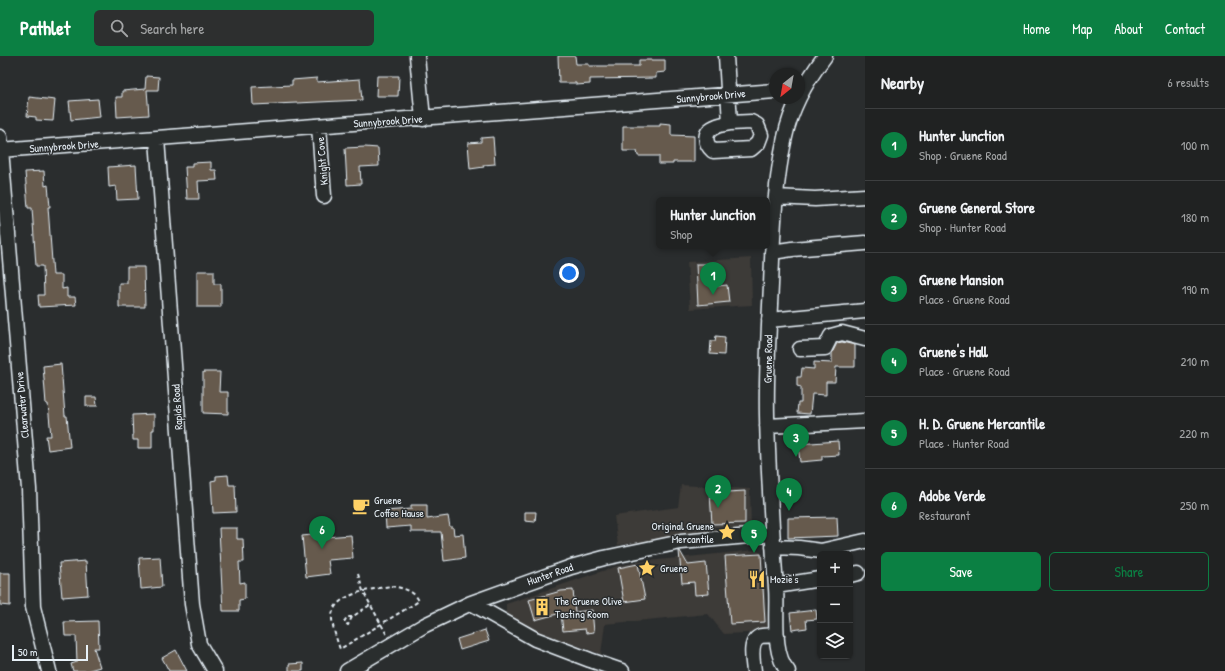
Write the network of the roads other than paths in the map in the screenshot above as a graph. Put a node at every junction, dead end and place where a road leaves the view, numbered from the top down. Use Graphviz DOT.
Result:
graph roads {
  1 [pos="417,56"];
  2 [pos="726,56"];
  3 [pos="825,56"];
  4 [pos="805,86"];
  5 [pos="769,91"];
  6 [pos="728,94"];
  7 [pos="796,104"];
  8 [pos="423,119"];
  9 [pos="730,123"];
  10 [pos="319,126"];
  11 [pos="157,139"];
  12 [pos="0,146"];
  13 [pos="324,196"];
  14 [pos="865,196"];
  15 [pos="776,197"];
  16 [pos="865,243"];
  17 [pos="772,252"];
  18 [pos="865,311"];
  19 [pos="769,320"];
  20 [pos="865,339"];
  21 [pos="800,349"];
  22 [pos="865,421"];
  23 [pos="768,426"];
  24 [pos="772,540"];
  25 [pos="860,542"];
  26 [pos="848,551"];
  27 [pos="817,577"];
  28 [pos="776,586"];
  29 [pos="471,603"];
  30 [pos="777,635"];
  31 [pos="49,671"];
  32 [pos="216,671"];
  33 [pos="347,671"];
  34 [pos="622,671"];
  35 [pos="754,671"];
  36 [pos="788,671"];
  1 -- 8 [label="street"];
  2 -- 6 [label="street"];
  3 -- 4 [label="street, Gruene Road"];
  5 -- 6 [label="street, Sunnybrook Drive"];
  6 -- 8 [label="street, Sunnybrook Drive"];
  6 -- 9 [label="street"];
  7 -- 15 [label="street, Gruene Road"];
  8 -- 10 [label="street, Sunnybrook Drive"];
  10 -- 11 [label="street, Sunnybrook Drive"];
  10 -- 13 [label="street, Knight Cove"];
  11 -- 12 [label="street, Sunnybrook Drive"];
  11 -- 32 [label="street, Rapids Road"];
  12 -- 31 [label="street, Clearwater Drive"];
  14 -- 15 [label="street"];
  15 -- 17 [label="street, Gruene Road"];
  16 -- 17 [label="street"];
  17 -- 19 [label="street, Gruene Road"];
  18 -- 19 [label="street"];
  19 -- 23 [label="street, Gruene Road"];
  20 -- 21 [label="street"];
  22 -- 23 [label="street"];
  23 -- 24 [label="street, Gruene Road"];
  24 -- 25 [label="street, Hunter Road"];
  24 -- 28 [label="street, Gruene Road"];
  24 -- 29 [label="street, Hunter Road"];
  25 -- 26 [label="street"];
  27 -- 28 [label="street"];
  28 -- 30 [label="street, Gruene Road"];
  29 -- 33 [label="street, Hunter Road"];
  29 -- 34 [label="street"];
  30 -- 35 [label="street"];
  30 -- 36 [label="street, Gruene Road"];
}
